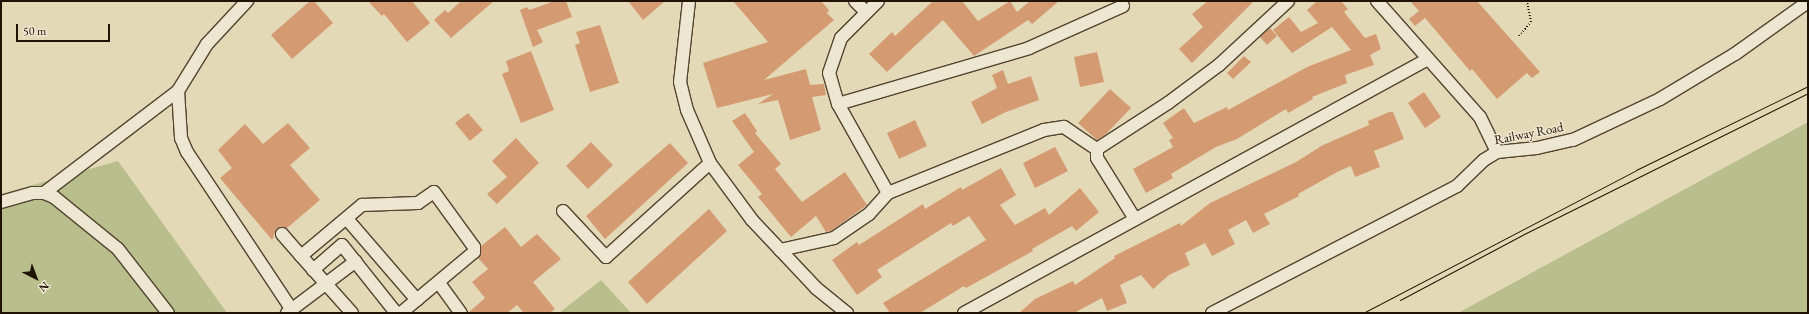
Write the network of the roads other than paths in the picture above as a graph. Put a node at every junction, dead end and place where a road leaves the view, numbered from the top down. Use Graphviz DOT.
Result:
graph roads {
  1 [pos="247,1"];
  2 [pos="689,1"];
  3 [pos="856,1"];
  4 [pos="878,1"];
  5 [pos="1288,1"];
  6 [pos="1377,1"];
  7 [pos="1808,2"];
  8 [pos="1123,6"];
  9 [pos="866,12"];
  10 [pos="1428,59"];
  11 [pos="178,91"];
  12 [pos="838,104"];
  13 [pos="1097,149"];
  14 [pos="1497,152"];
  15 [pos="710,163"];
  16 [pos="44,193"];
  17 [pos="888,193"];
  18 [pos="1,202"];
  19 [pos="563,211"];
  20 [pos="347,219"];
  21 [pos="1135,219"];
  22 [pos="282,234"];
  23 [pos="780,250"];
  24 [pos="301,256"];
  25 [pos="356,261"];
  26 [pos="313,270"];
  27 [pos="439,283"];
  28 [pos="326,285"];
  29 [pos="417,300"];
  30 [pos="290,311"];
  31 [pos="168,313"];
  32 [pos="352,313"];
  33 [pos="396,313"];
  34 [pos="402,313"];
  35 [pos="461,313"];
  36 [pos="847,313"];
  37 [pos="964,313"];
  38 [pos="1212,313"];
  1 -- 11 [label="street"];
  2 -- 15 [label="street"];
  3 -- 9 [label="street"];
  4 -- 9 [label="street"];
  5 -- 13 [label="street"];
  6 -- 10 [label="street"];
  7 -- 14 [label="street, Railway Road"];
  8 -- 12 [label="street"];
  9 -- 12 [label="street"];
  10 -- 14 [label="street"];
  10 -- 21 [label="street"];
  11 -- 16 [label="street"];
  11 -- 30 [label="street"];
  12 -- 17 [label="street"];
  13 -- 17 [label="street"];
  13 -- 21 [label="street"];
  14 -- 38 [label="street, Railway Road"];
  15 -- 19 [label="street"];
  15 -- 23 [label="street"];
  16 -- 18 [label="street"];
  16 -- 31 [label="street"];
  17 -- 23 [label="street"];
  20 -- 24 [label="street"];
  20 -- 27 [label="street"];
  20 -- 29 [label="street"];
  21 -- 37 [label="street"];
  22 -- 24 [label="street"];
  23 -- 36 [label="street"];
  24 -- 26 [label="street"];
  25 -- 26 [label="street"];
  25 -- 28 [label="street"];
  25 -- 33 [label="street"];
  26 -- 28 [label="street"];
  27 -- 29 [label="street"];
  27 -- 35 [label="street"];
  28 -- 30 [label="street"];
  28 -- 32 [label="street"];
  29 -- 34 [label="street"];
}
